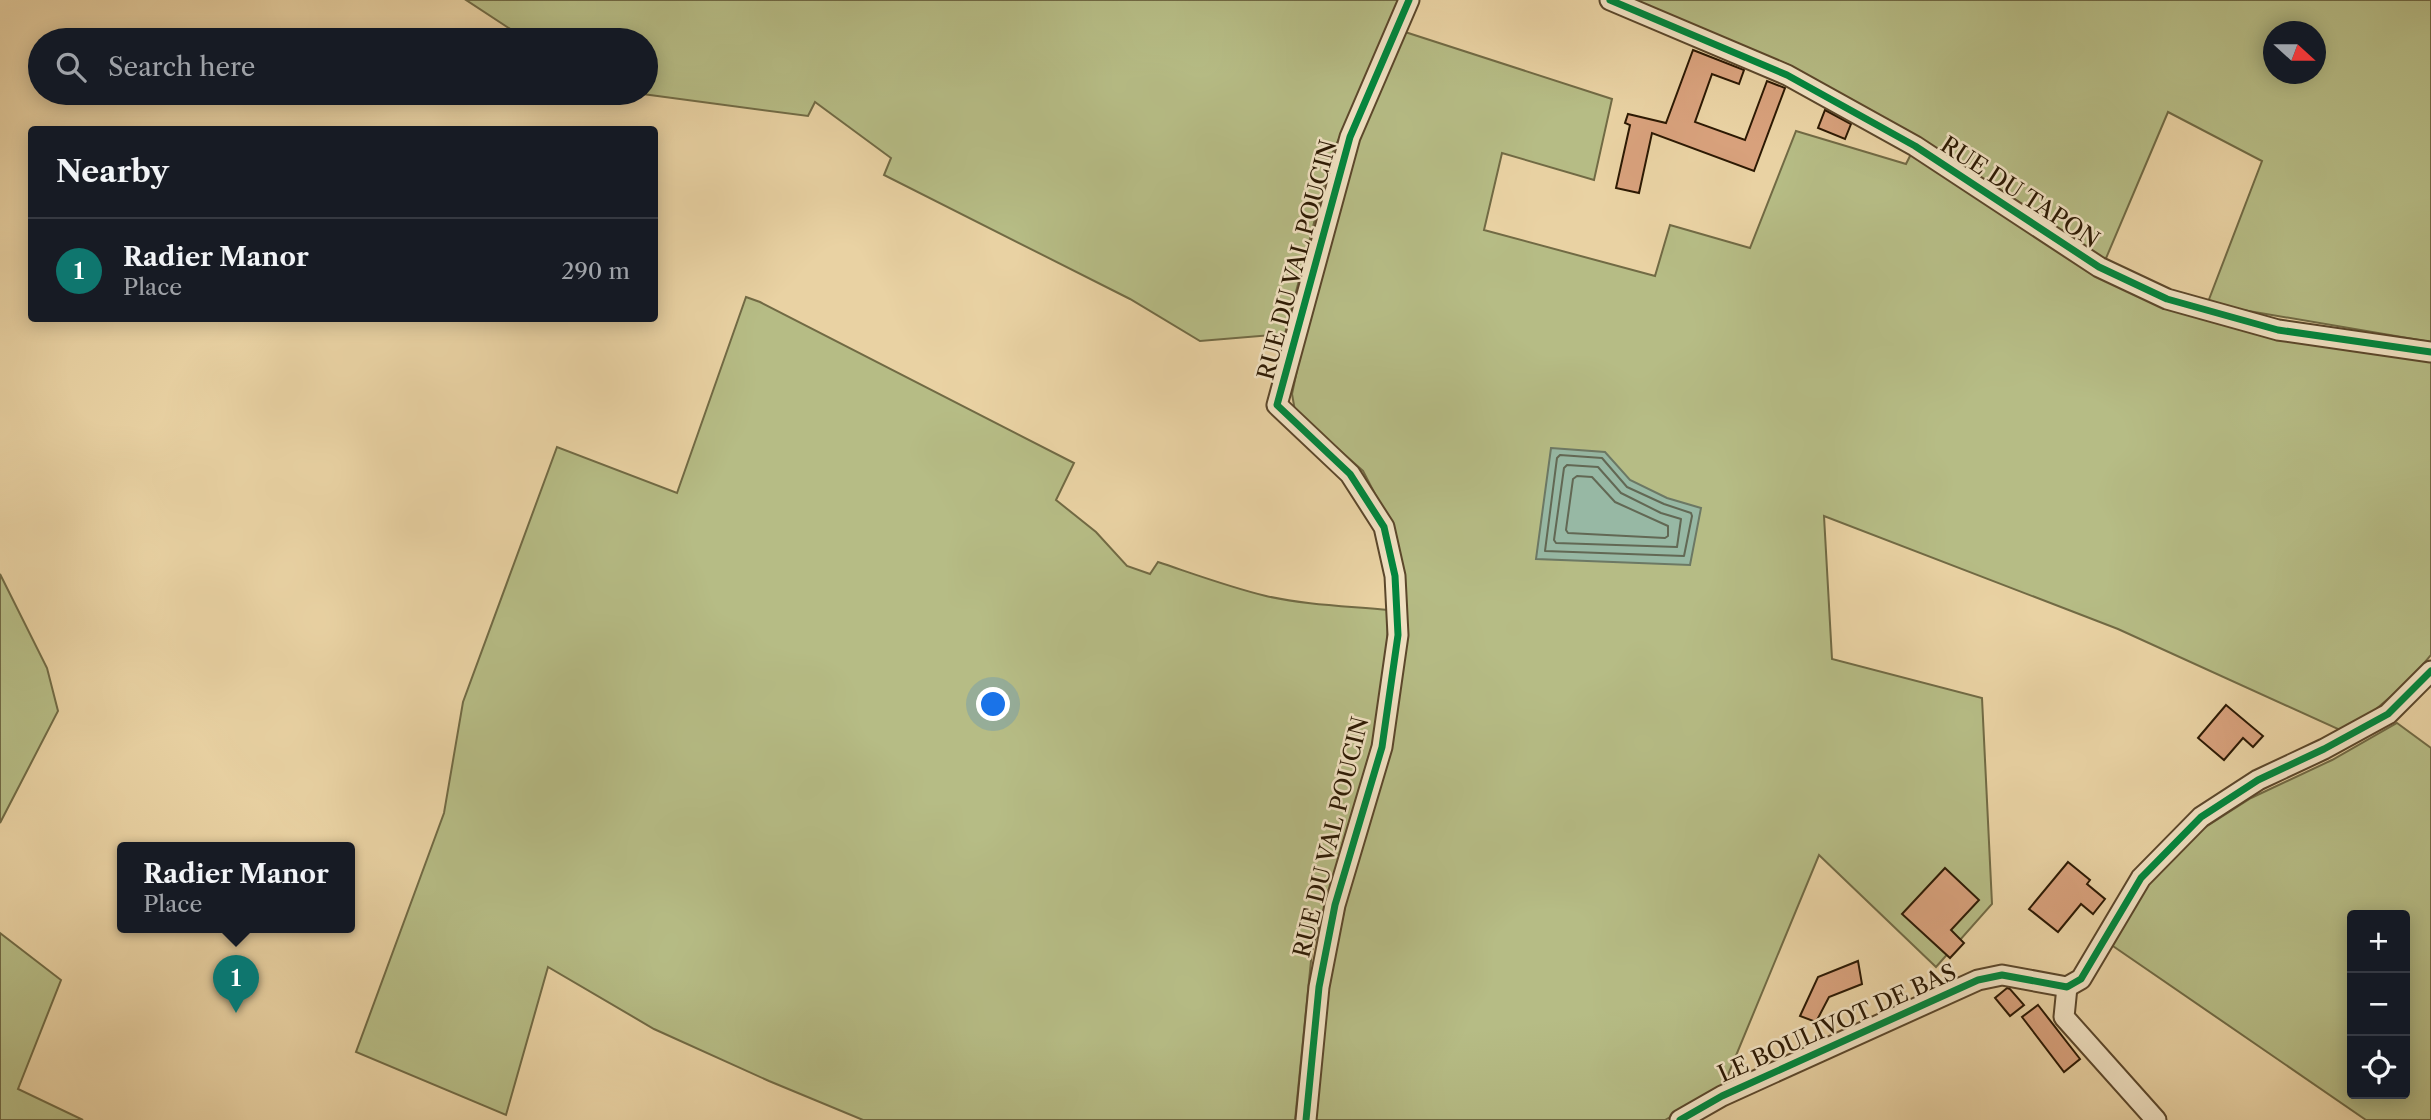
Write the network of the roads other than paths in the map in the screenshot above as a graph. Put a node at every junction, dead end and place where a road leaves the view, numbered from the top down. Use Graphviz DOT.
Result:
graph roads {
  1 [pos="1409,0"];
  2 [pos="1610,0"];
  3 [pos="2431,352"];
  4 [pos="2431,671"];
  5 [pos="2067,987"];
  6 [pos="1306,1120"];
  7 [pos="1680,1120"];
  8 [pos="2156,1120"];
  1 -- 6 [label="street, RUE DU VAL POUCIN"];
  2 -- 3 [label="street, RUE DU TAPON"];
  4 -- 5 [label="street"];
  5 -- 7 [label="street, LE BOULIVOT DE BAS"];
  5 -- 8 [label="street"];
}
